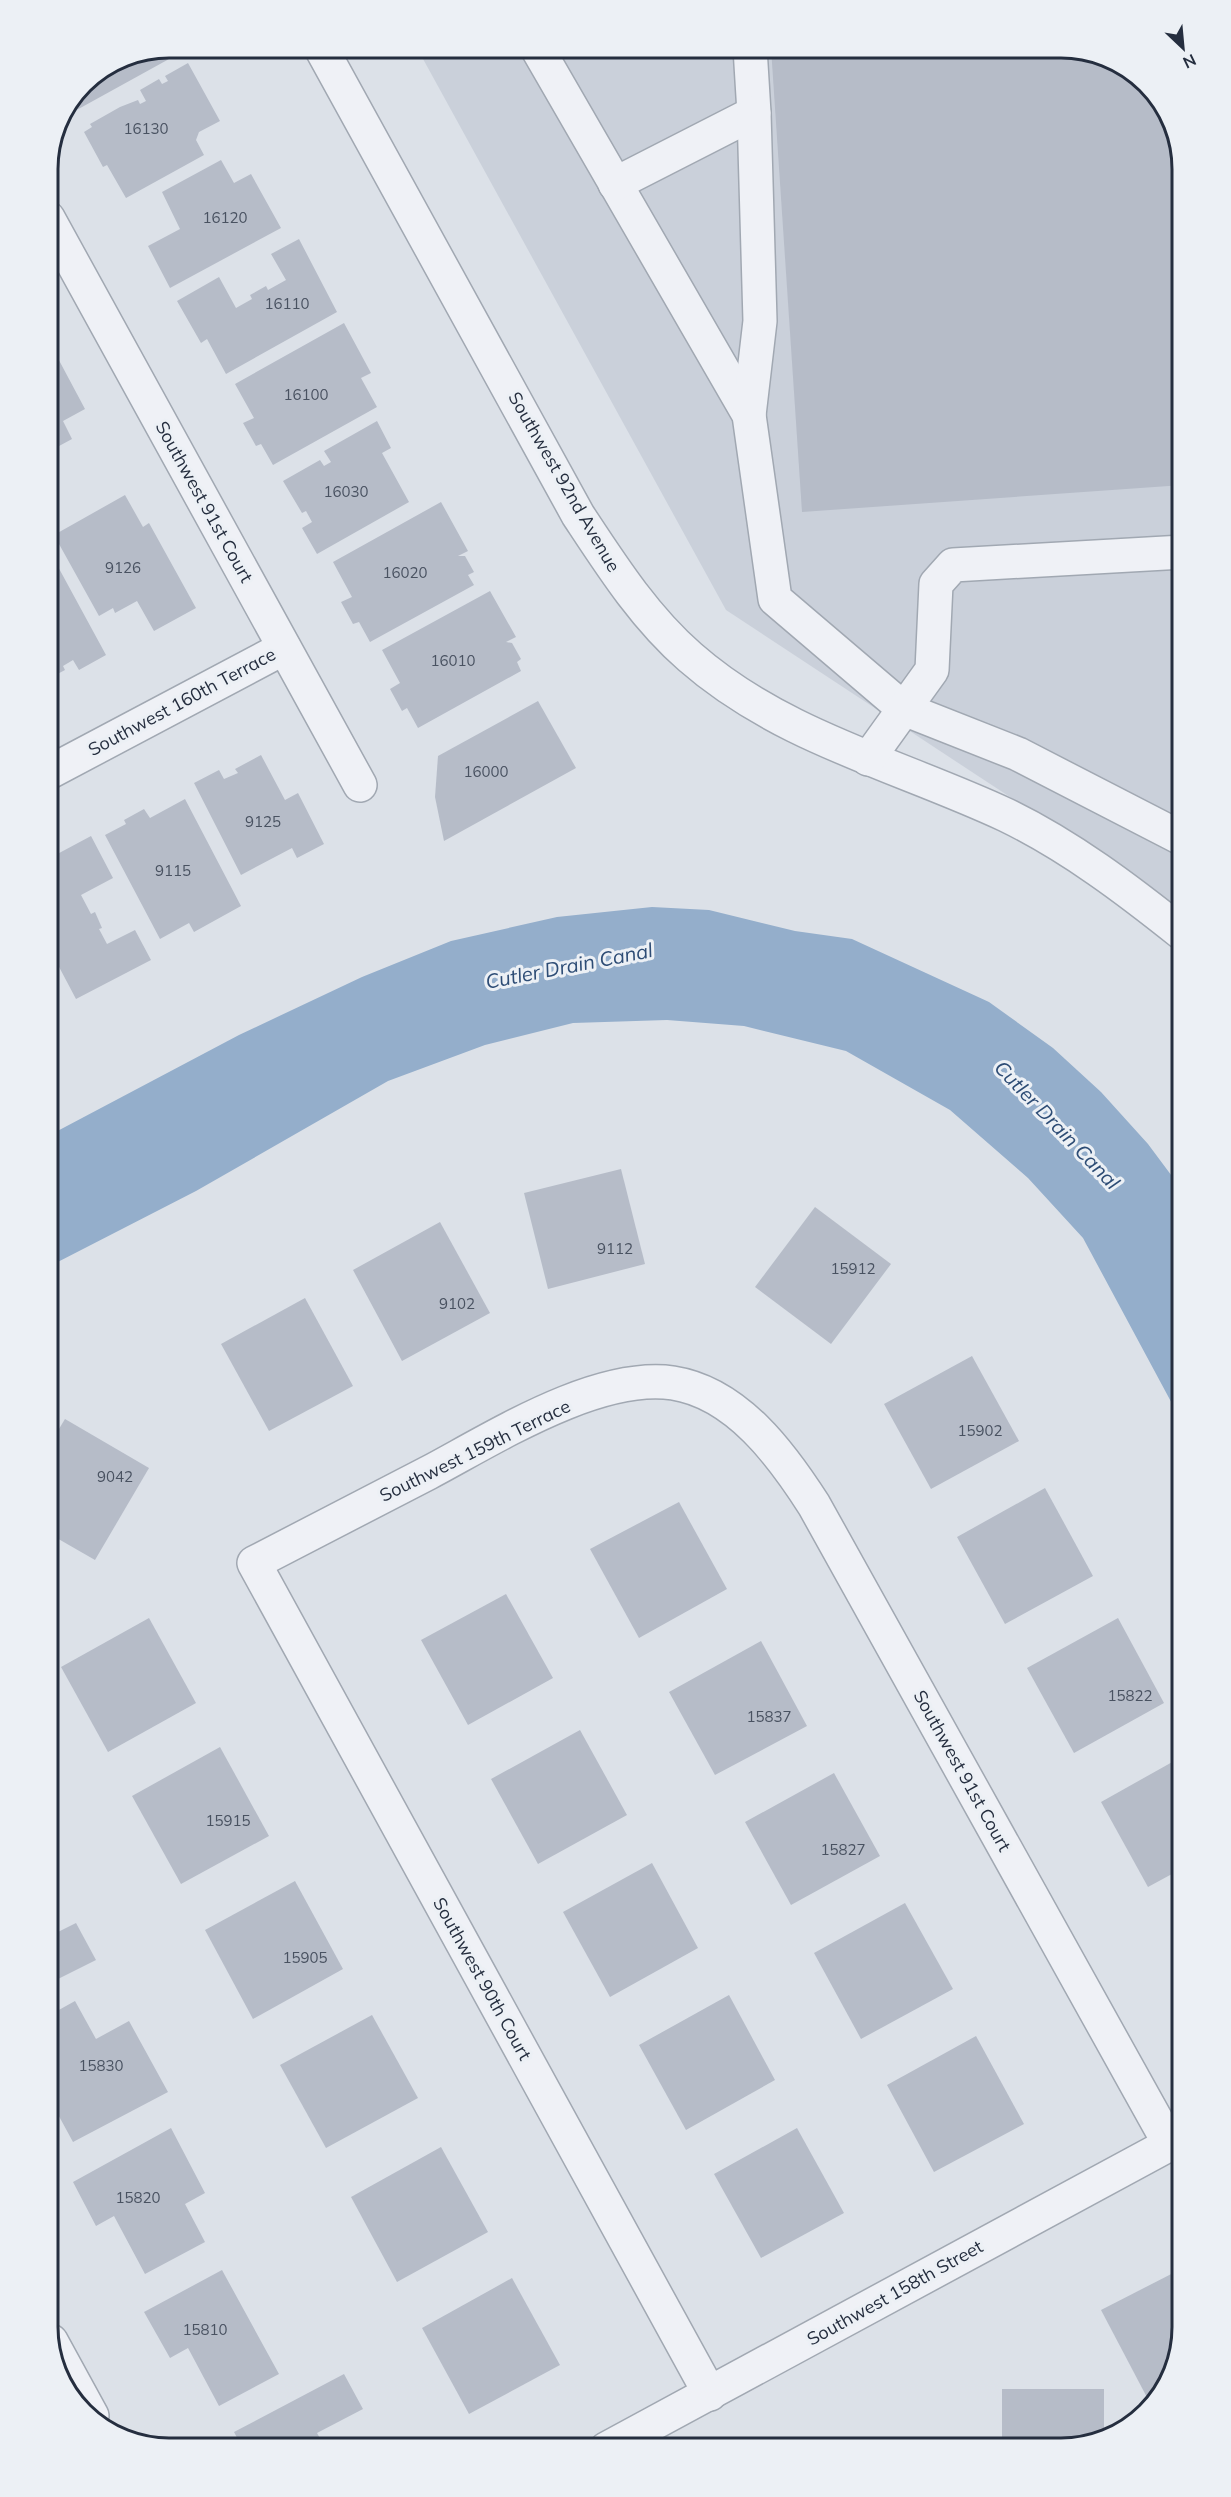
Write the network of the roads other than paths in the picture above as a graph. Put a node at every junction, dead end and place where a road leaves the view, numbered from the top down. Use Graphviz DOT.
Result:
graph roads {
  1 [pos="327,58"];
  2 [pos="543,58"];
  3 [pos="751,59"];
  4 [pos="754,113"];
  5 [pos="615,184"];
  6 [pos="59,239"];
  7 [pos="749,415"];
  8 [pos="1172,553"];
  9 [pos="284,648"];
  10 [pos="904,710"];
  11 [pos="868,759"];
  12 [pos="59,767"];
  13 [pos="360,785"];
  14 [pos="1172,833"];
  15 [pos="1172,926"];
  16 [pos="737,1413"];
  17 [pos="254,1563"];
  18 [pos="1172,2133"];
  19 [pos="1172,2142"];
  20 [pos="68,2372"];
  21 [pos="77,2388"];
  22 [pos="710,2394"];
  23 [pos="627,2438"];
  1 -- 11 [label="street, Southwest 92nd Avenue"];
  2 -- 5 [label="street"];
  3 -- 4 [label="street"];
  4 -- 5 [label="street"];
  4 -- 7 [label="street"];
  5 -- 7 [label="street"];
  6 -- 9 [label="street, Southwest 91st Court"];
  7 -- 10 [label="street"];
  8 -- 10 [label="street"];
  9 -- 12 [label="street, Southwest 160th Terrace"];
  9 -- 13 [label="street, Southwest 91st Court"];
  10 -- 11 [label="street"];
  10 -- 14 [label="street"];
  11 -- 15 [label="street, Southwest 92nd Avenue"];
  16 -- 17 [label="street, Southwest 159th Terrace"];
  16 -- 18 [label="street, Southwest 91st Court"];
  17 -- 22 [label="street, Southwest 90th Court"];
  19 -- 22 [label="street, Southwest 158th Street"];
  20 -- 21 [label="street"];
  22 -- 23 [label="street, Southwest 158th Street"];
}
